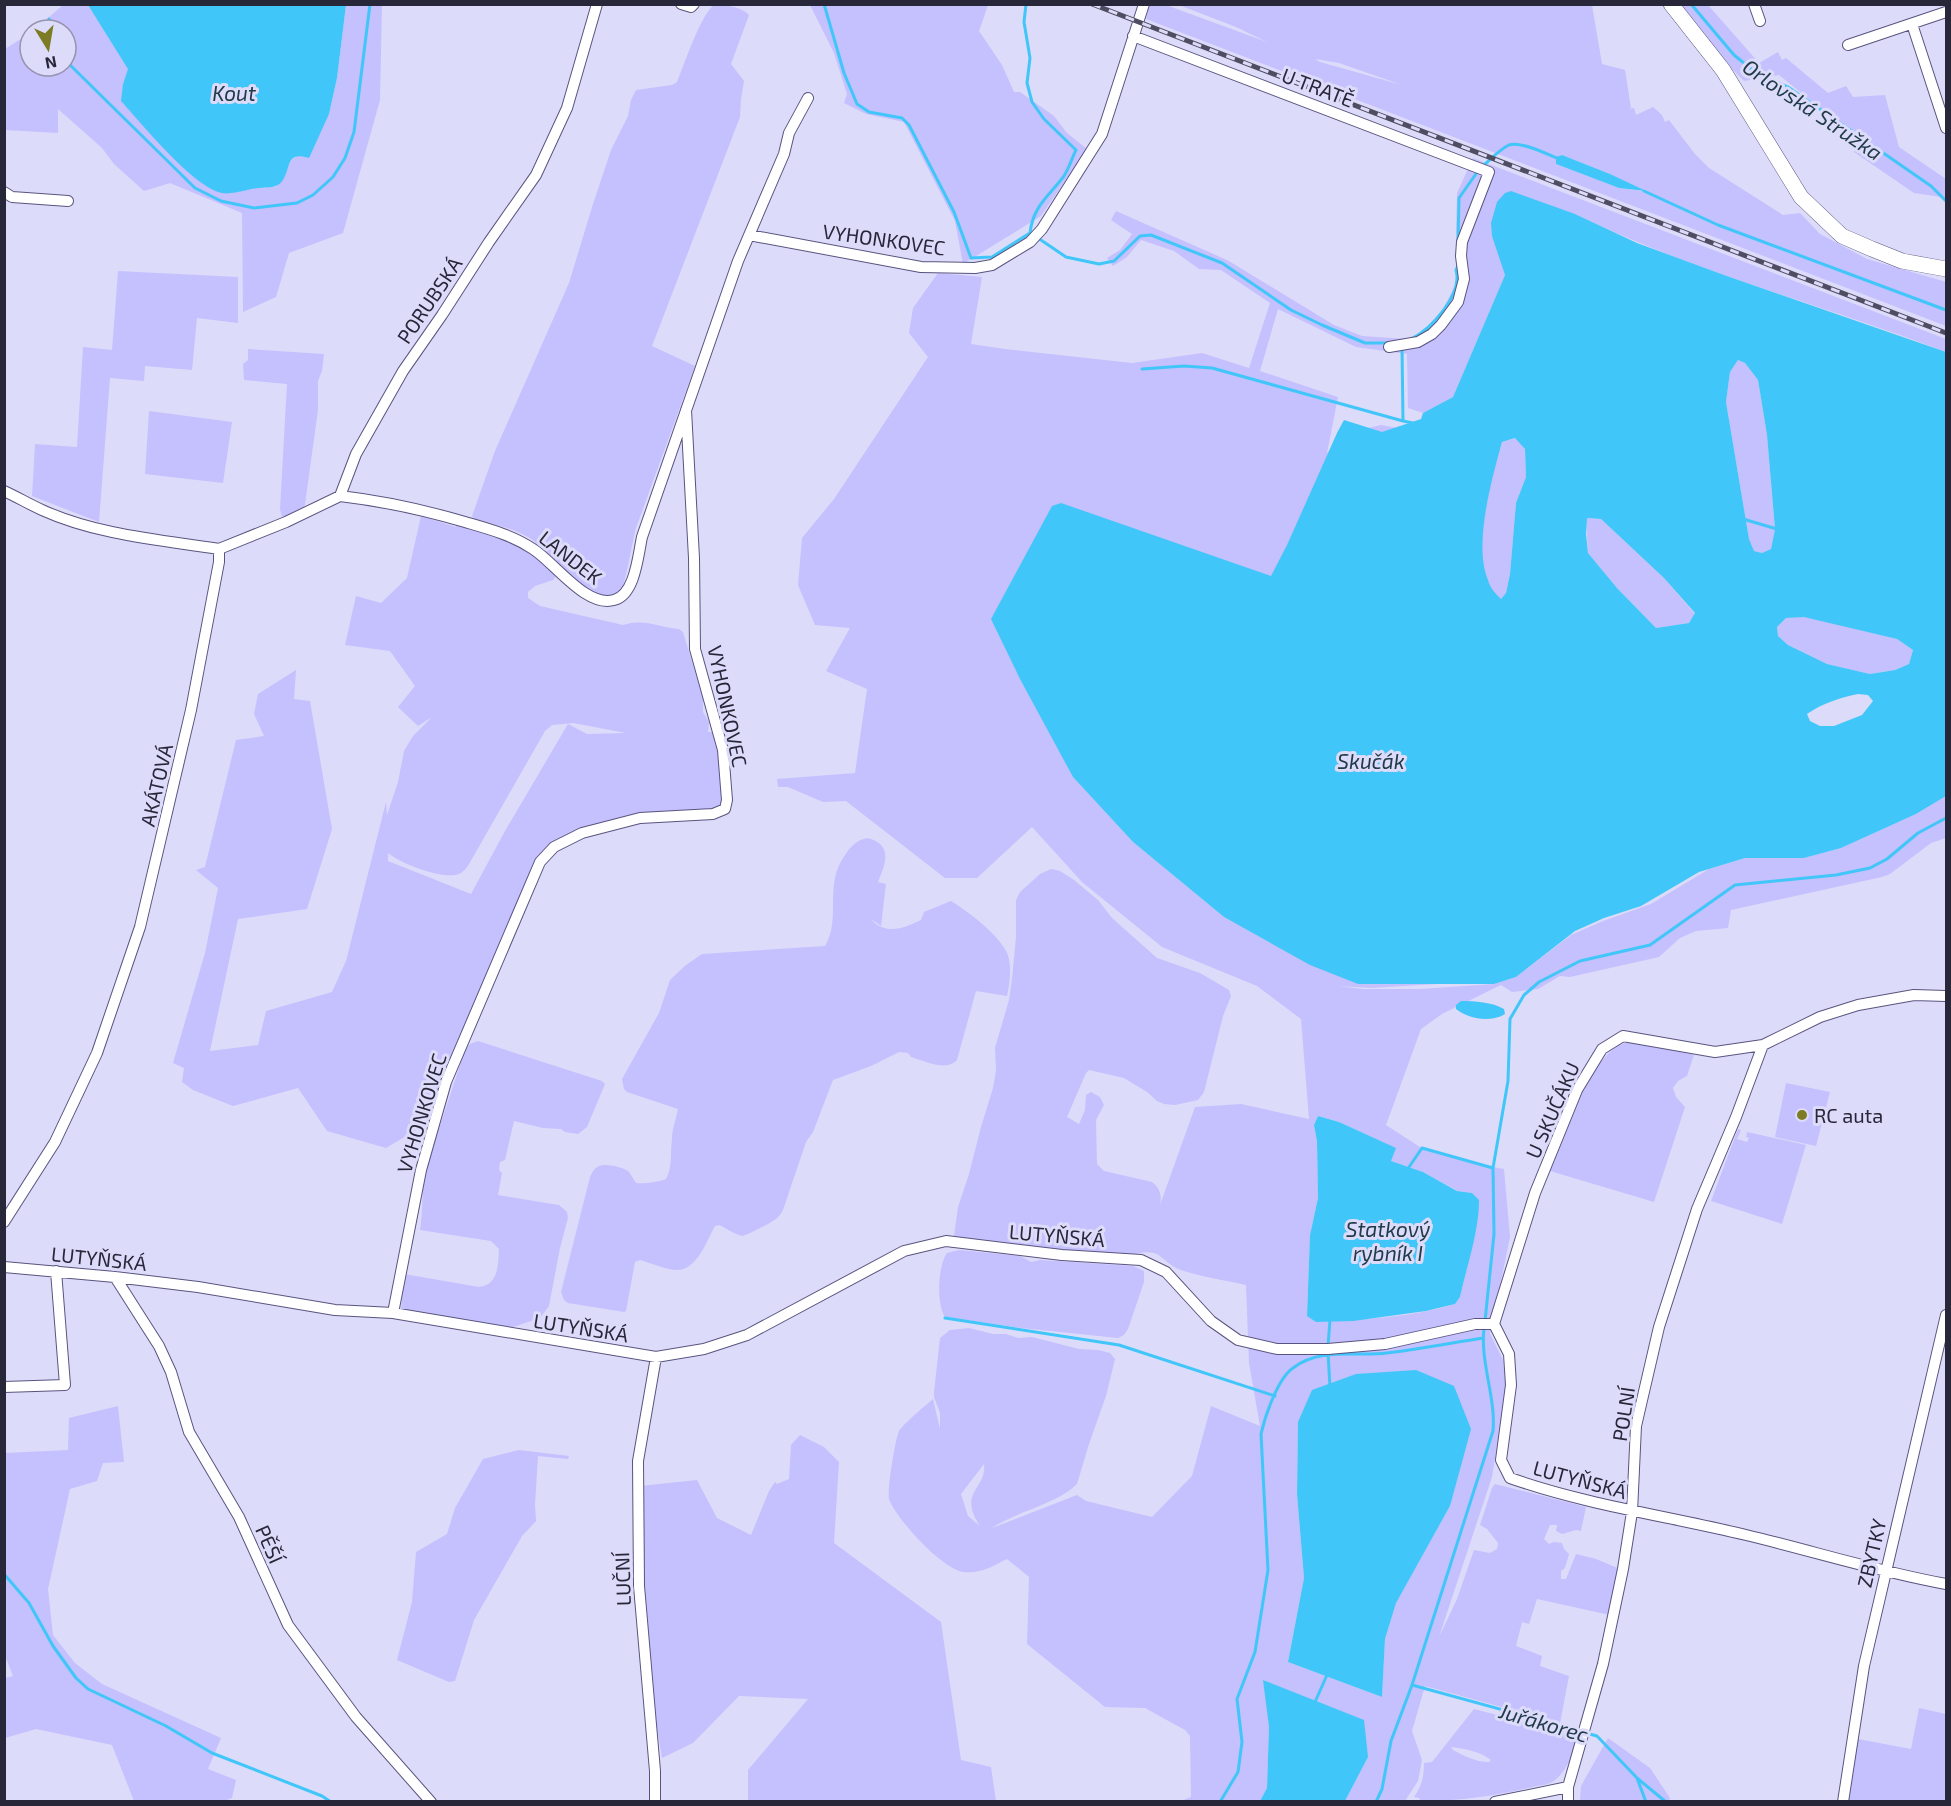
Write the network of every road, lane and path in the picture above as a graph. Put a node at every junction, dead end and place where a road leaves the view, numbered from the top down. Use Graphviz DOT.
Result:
graph roads {
  1 [pos="597,4"];
  2 [pos="681,4"];
  3 [pos="694,4"];
  4 [pos="1144,4"];
  5 [pos="1671,4"];
  6 [pos="1754,4"];
  7 [pos="1947,12"];
  8 [pos="1760,21"];
  9 [pos="1912,24"];
  10 [pos="1133,36"];
  11 [pos="1848,45"];
  12 [pos="808,98"];
  13 [pos="1947,128"];
  14 [pos="4,192"];
  15 [pos="68,201"];
  16 [pos="749,235"];
  17 [pos="1947,269"];
  18 [pos="1393,347"];
  19 [pos="686,410"];
  20 [pos="4,491"];
  21 [pos="340,496"];
  22 [pos="219,549"];
  23 [pos="1947,996"];
  24 [pos="1763,1046"];
  25 [pos="4,1222"];
  26 [pos="4,1267"];
  27 [pos="56,1271"];
  28 [pos="115,1277"];
  29 [pos="393,1313"];
  30 [pos="1947,1315"];
  31 [pos="1494,1324"];
  32 [pos="656,1357"];
  33 [pos="4,1387"];
  34 [pos="1632,1512"];
  35 [pos="1886,1572"];
  36 [pos="1947,1584"];
  37 [pos="1568,1787"];
  38 [pos="431,1802"];
  39 [pos="655,1802"];
  40 [pos="1495,1802"];
  41 [pos="1568,1802"];
  42 [pos="1843,1802"];
  1 -- 21 [label="street, PORUBSKÁ"];
  2 -- 3 [label="street"];
  4 -- 10 [label="street, VYHONKOVEC"];
  5 -- 17 [label="main road"];
  6 -- 8 [label="street"];
  7 -- 9 [label="street"];
  9 -- 11 [label="street"];
  9 -- 13 [label="street"];
  10 -- 16 [label="street, VYHONKOVEC"];
  10 -- 18 [label="street, U TRATĚ"];
  12 -- 16 [label="street, VYHONKOVEC"];
  14 -- 15 [label="street"];
  16 -- 19 [label="street, VYHONKOVEC"];
  19 -- 21 [label="street, LANDEK"];
  19 -- 29 [label="street, VYHONKOVEC"];
  20 -- 22 [label="street"];
  21 -- 22 [label="street"];
  22 -- 25 [label="street, AKÁTOVÁ"];
  23 -- 24 [label="street, U SKUČÁKU"];
  24 -- 31 [label="street, U SKUČÁKU"];
  24 -- 34 [label="street, POLNÍ"];
  26 -- 27 [label="street, LUTYŇSKÁ"];
  27 -- 28 [label="street, LUTYŇSKÁ"];
  27 -- 33 [label="street"];
  28 -- 29 [label="street, LUTYŇSKÁ"];
  28 -- 38 [label="street, PĚŠÍ"];
  29 -- 32 [label="street, LUTYŇSKÁ"];
  30 -- 35 [label="street, ZBYTKY"];
  31 -- 32 [label="street, LUTYŇSKÁ"];
  31 -- 34 [label="street, LUTYŇSKÁ"];
  32 -- 39 [label="street, LUČNÍ"];
  34 -- 35 [label="street, LUTYŇSKÁ"];
  34 -- 37 [label="street, POLNÍ"];
  35 -- 36 [label="street, LUTYŇSKÁ"];
  35 -- 42 [label="street, ZBYTKY"];
  37 -- 40 [label="street"];
  37 -- 41 [label="street, POLNÍ"];
}
